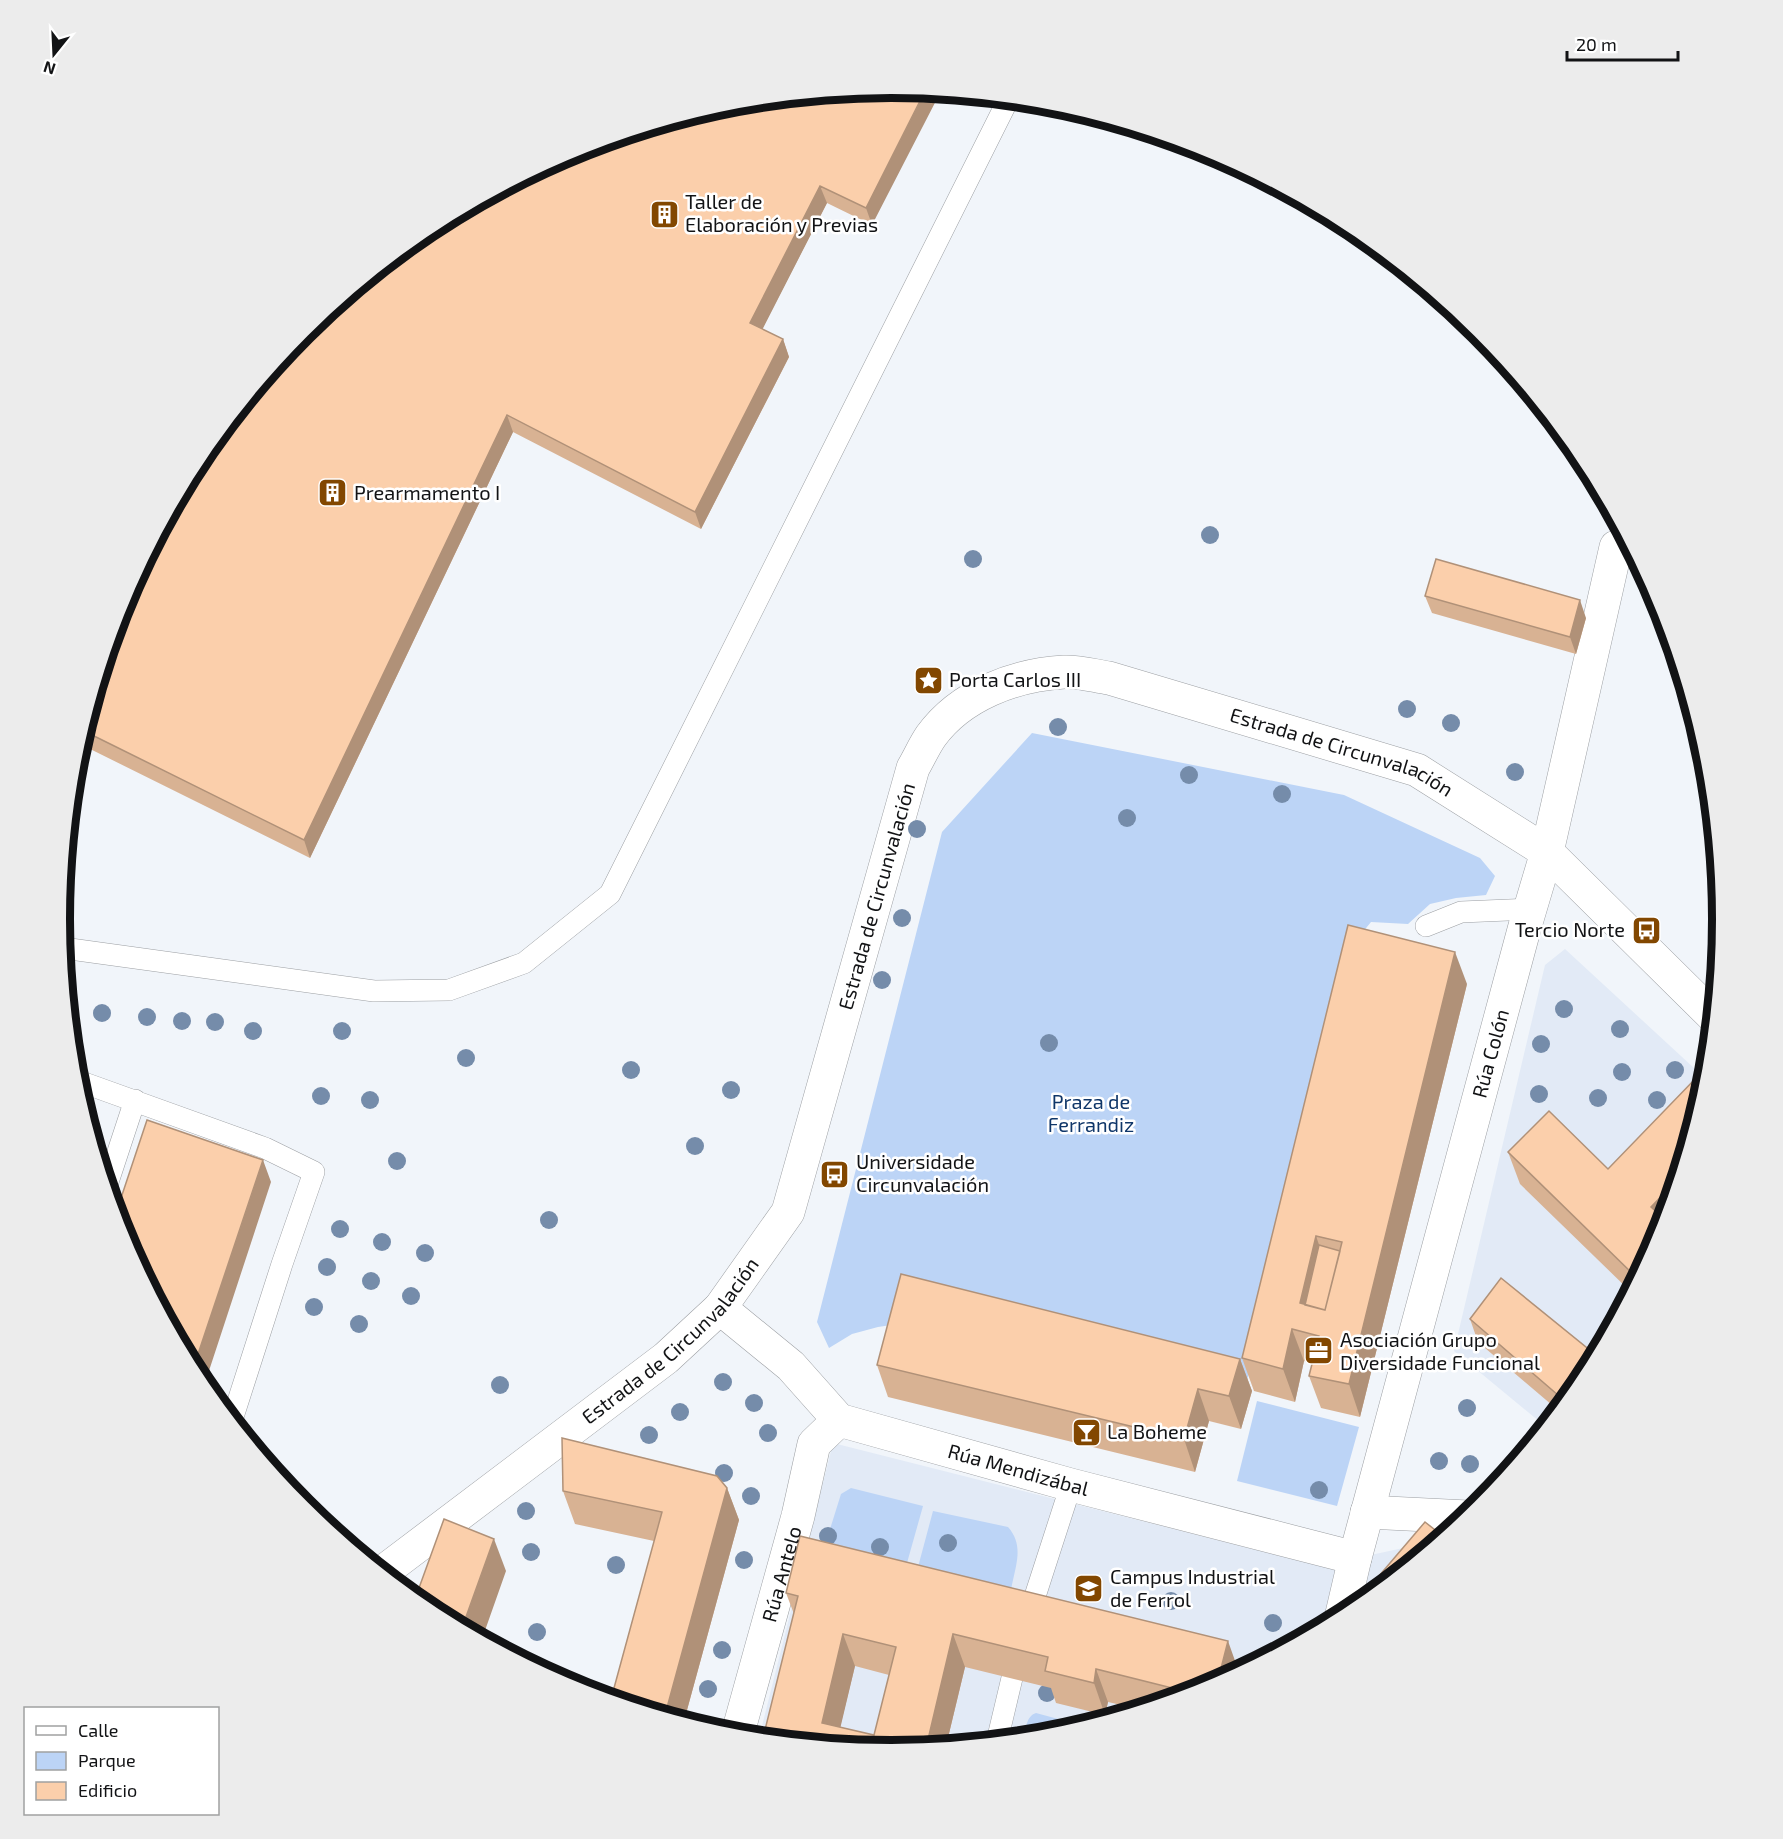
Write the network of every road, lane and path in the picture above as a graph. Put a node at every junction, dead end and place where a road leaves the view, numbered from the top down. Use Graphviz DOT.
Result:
graph roads {
  1 [pos="1005,107"];
  2 [pos="1616,547"];
  3 [pos="1547,852"];
  4 [pos="1530,909"];
  5 [pos="1426,927"];
  6 [pos="71,949"];
  7 [pos="1707,1010"];
  8 [pos="87,1084"];
  9 [pos="135,1100"];
  10 [pos="111,1173"];
  11 [pos="720,1308"];
  12 [pos="235,1412"];
  13 [pos="839,1420"];
  14 [pos="1071,1485"];
  15 [pos="1367,1512"];
  16 [pos="1455,1516"];
  17 [pos="409,1551"];
  18 [pos="1355,1558"];
  19 [pos="388,1568"];
  20 [pos="400,1577"];
  21 [pos="1344,1604"];
  22 [pos="1027,1621"];
  23 [pos="1012,1678"];
  24 [pos="740,1726"];
  25 [pos="999,1733"];
  1 -- 6 [label="lane"];
  2 -- 3 [label="street, Rúa Colón"];
  3 -- 4 [label="street, Rúa Colón"];
  3 -- 7 [label="street, Estrada de Circunvalación"];
  3 -- 11 [label="street, Estrada de Circunvalación"];
  4 -- 5 [label="lane"];
  4 -- 15 [label="street, Rúa Colón"];
  8 -- 9 [label="lane"];
  9 -- 10 [label="lane"];
  9 -- 12 [label="lane"];
  11 -- 13 [label="street"];
  11 -- 17 [label="street, Estrada de Circunvalación"];
  13 -- 14 [label="street, Rúa Mendizábal"];
  13 -- 24 [label="street, Rúa Antelo"];
  14 -- 18 [label="street, Rúa Mendizábal"];
  14 -- 22 [label="lane"];
  15 -- 16 [label="street"];
  15 -- 18 [label="street, Rúa Colón"];
  17 -- 19 [label="street, Estrada de Circunvalación"];
  17 -- 20 [label="street"];
  18 -- 21 [label="street, Rúa Colón"];
  23 -- 25 [label="lane"];
}
